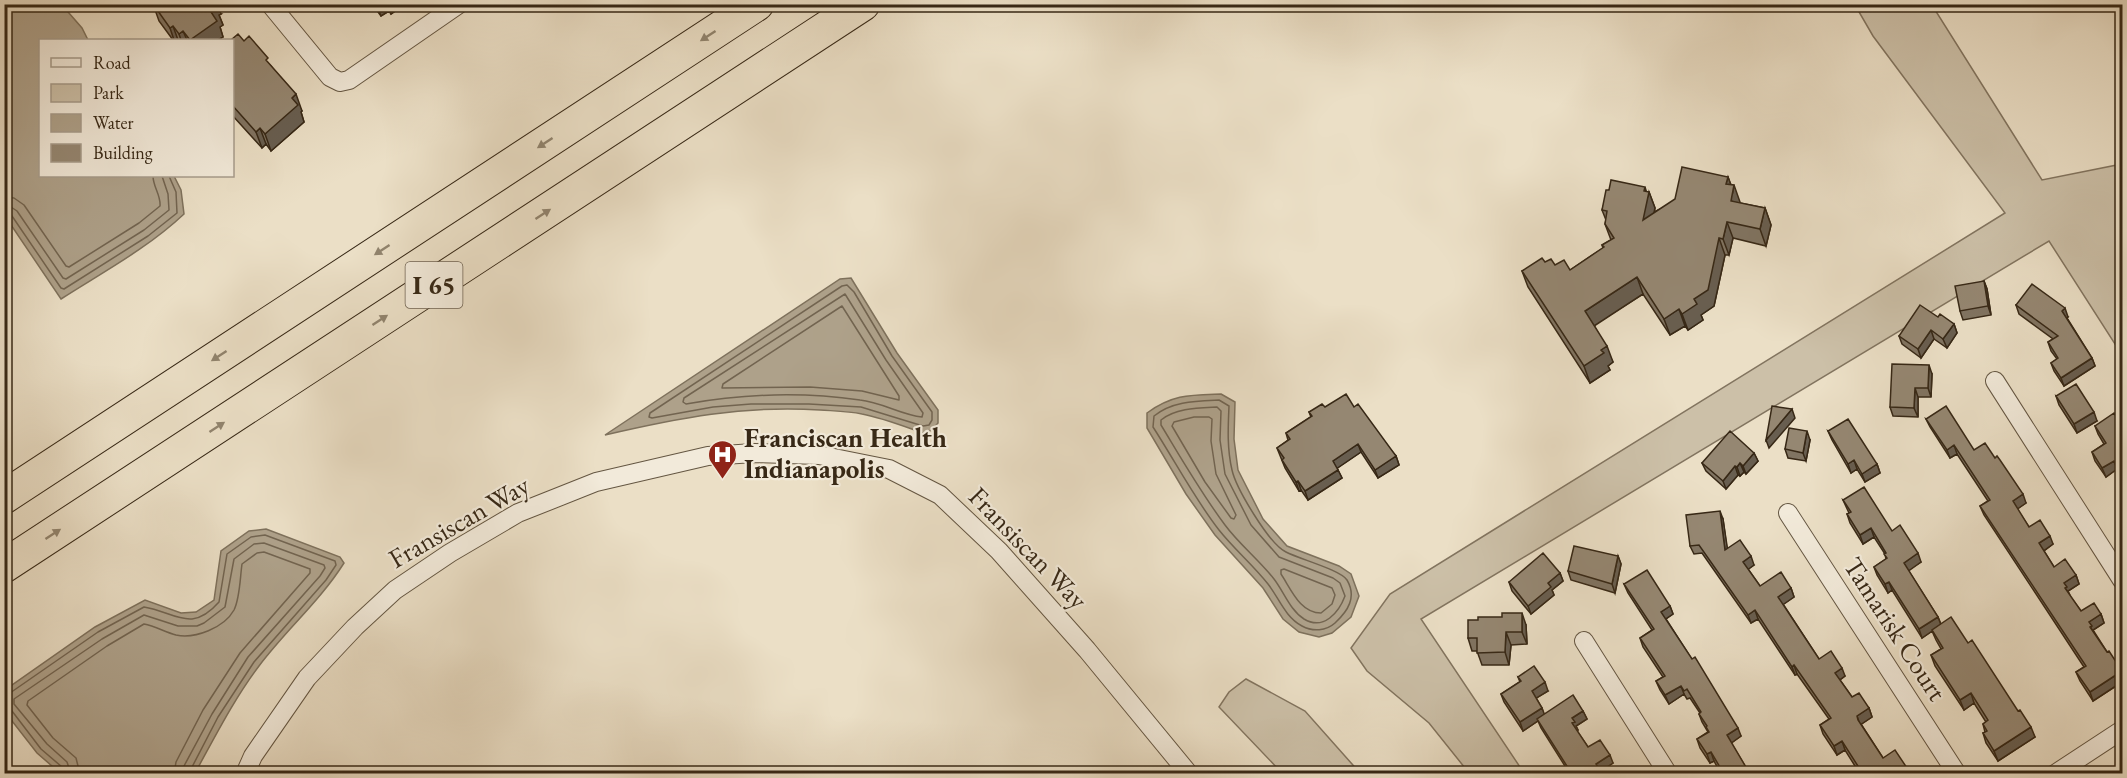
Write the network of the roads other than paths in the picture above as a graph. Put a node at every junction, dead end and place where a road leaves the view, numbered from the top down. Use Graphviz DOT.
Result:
graph roads {
  1 [pos="270,4"];
  2 [pos="459,4"];
  3 [pos="757,4"];
  4 [pos="863,4"];
  5 [pos="1995,381"];
  6 [pos="4,496"];
  7 [pos="1788,513"];
  8 [pos="4,566"];
  9 [pos="2122,580"];
  10 [pos="1584,641"];
  11 [pos="2122,730"];
  12 [pos="245,774"];
  13 [pos="1189,774"];
  14 [pos="1668,774"];
  15 [pos="1957,774"];
  16 [pos="2055,774"];
  1 -- 2 [label="street"];
  3 -- 6 [label="highway, I 65, one-way"];
  8 -- 4 [label="highway, I 65, one-way"];
  5 -- 9 [label="street"];
  7 -- 15 [label="street, Tamarisk Court"];
  10 -- 14 [label="street"];
  11 -- 16 [label="street"];
  12 -- 13 [label="street, Fransiscan Way"];
}
